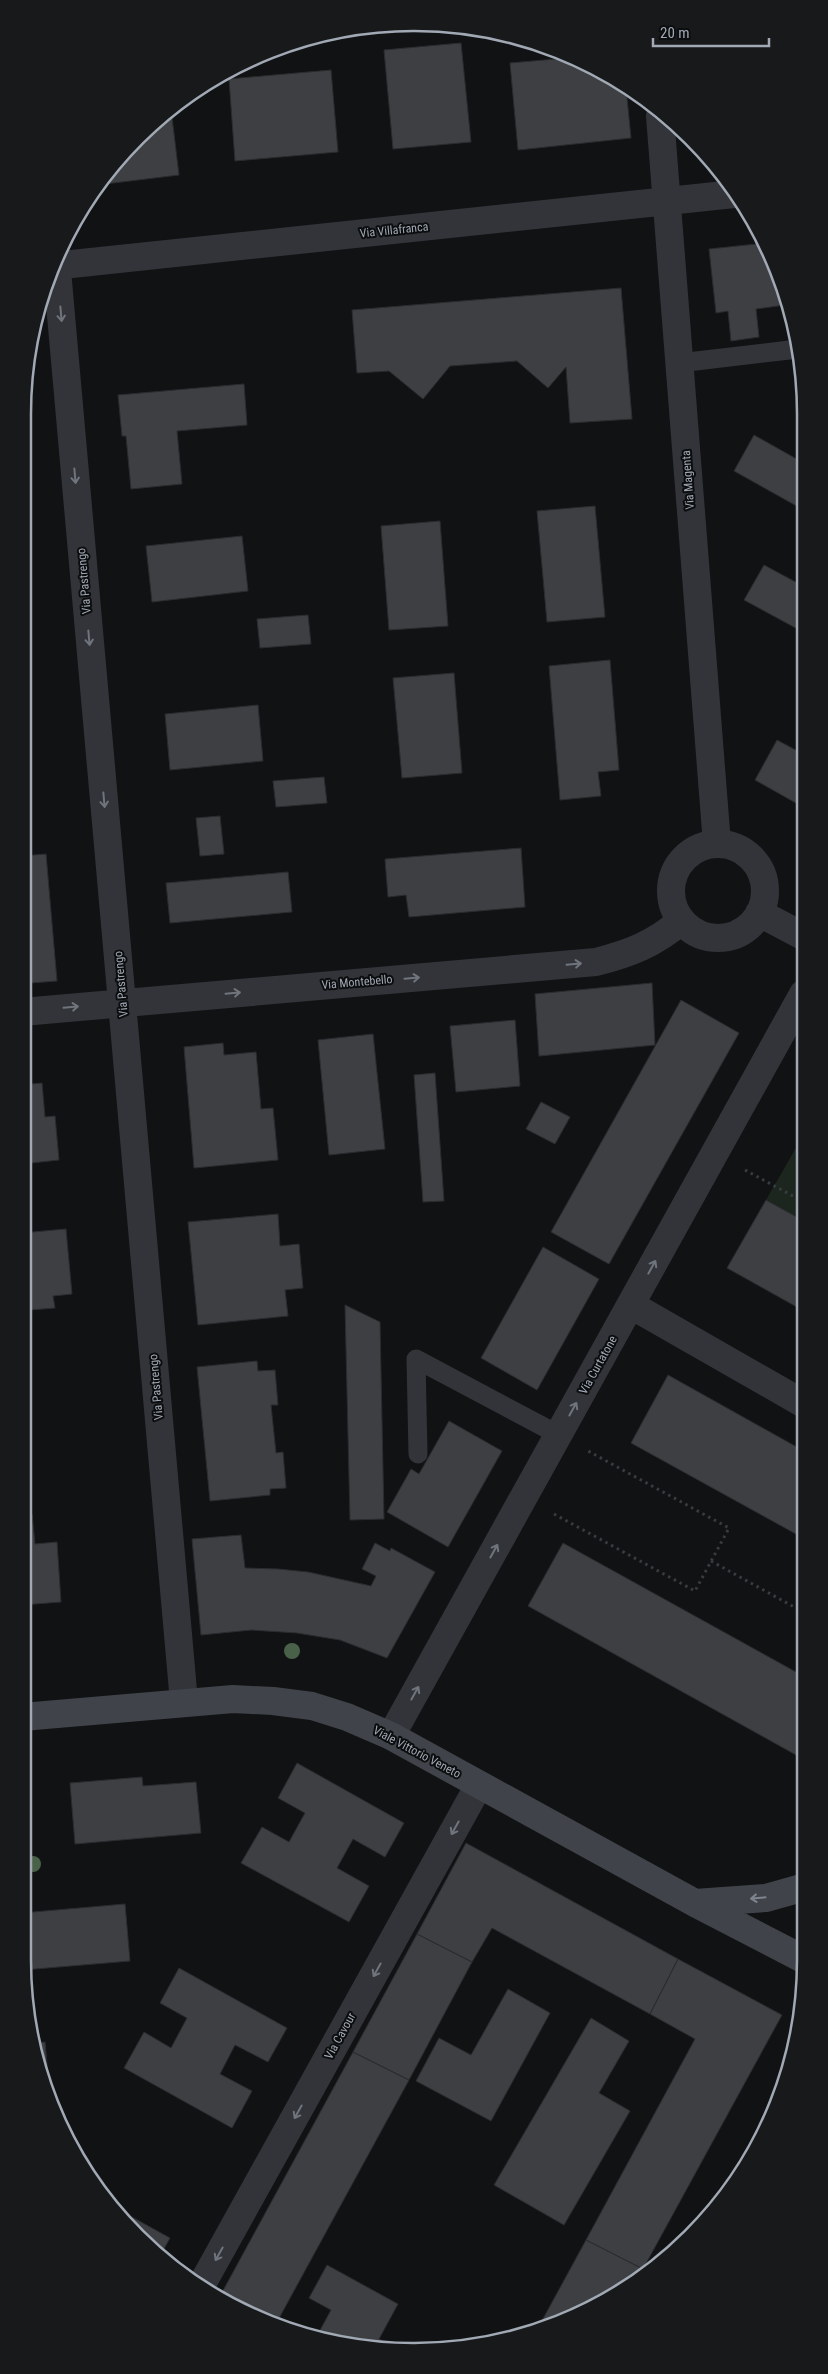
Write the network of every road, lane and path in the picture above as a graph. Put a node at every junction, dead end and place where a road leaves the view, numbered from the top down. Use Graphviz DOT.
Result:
graph roads {
  1 [pos="660,121"];
  2 [pos="728,195"];
  3 [pos="666,203"];
  4 [pos="62,263"];
  5 [pos="56,279"];
  6 [pos="791,350"];
  7 [pos="679,363"];
  8 [pos="717,844"];
  9 [pos="760,914"];
  10 [pos="681,921"];
  11 [pos="797,933"];
  12 [pos="122,1003"];
  13 [pos="797,1007"];
  14 [pos="31,1011"];
  15 [pos="715,1153"];
  16 [pos="797,1198"];
  17 [pos="631,1305"];
  18 [pos="797,1400"];
  19 [pos="559,1435"];
  20 [pos="418,1454"];
  21 [pos="524,1497"];
  22 [pos="711,1561"];
  23 [pos="797,1609"];
  24 [pos="184,1702"];
  25 [pos="31,1716"];
  26 [pos="391,1736"];
  27 [pos="479,1785"];
  28 [pos="797,1889"];
  29 [pos="695,1903"];
  30 [pos="797,1955"];
  31 [pos="204,2280"];
  1 -- 3 [label="street, Via Magenta"];
  2 -- 3 [label="street, Via Villafranca"];
  3 -- 4 [label="street, Via Villafranca"];
  3 -- 7 [label="street, Via Magenta"];
  5 -- 12 [label="street, Via Pastrengo, one-way"];
  6 -- 7 [label="lane"];
  7 -- 8 [label="street, Via Magenta"];
  8 -- 9 [label="street"];
  8 -- 10 [label="street"];
  9 -- 10 [label="street"];
  9 -- 11 [label="street"];
  12 -- 10 [label="street, Via Montebello, one-way"];
  14 -- 12 [label="street, Via Montebello, one-way"];
  12 -- 24 [label="street, Via Pastrengo"];
  13 -- 15 [label="street, Via Curtatone"];
  15 -- 16 [label="path"];
  17 -- 15 [label="street, Via Curtatone, one-way"];
  17 -- 18 [label="street"];
  19 -- 17 [label="street, Via Curtatone, one-way"];
  19 -- 20 [label="lane"];
  19 -- 21 [label="street, Via Curtatone"];
  19 -- 22 [label="path"];
  21 -- 22 [label="path"];
  26 -- 21 [label="street, Via Curtatone, one-way"];
  22 -- 23 [label="path"];
  24 -- 25 [label="main road, Viale Vittorio Veneto"];
  24 -- 26 [label="main road, Viale Vittorio Veneto"];
  26 -- 27 [label="main road, Viale Vittorio Veneto"];
  27 -- 29 [label="main road, Viale Vittorio Veneto"];
  27 -- 31 [label="street, Via Cavour, one-way"];
  28 -- 29 [label="main road, one-way"];
  29 -- 30 [label="main road, Viale Vittorio Veneto"];
}
